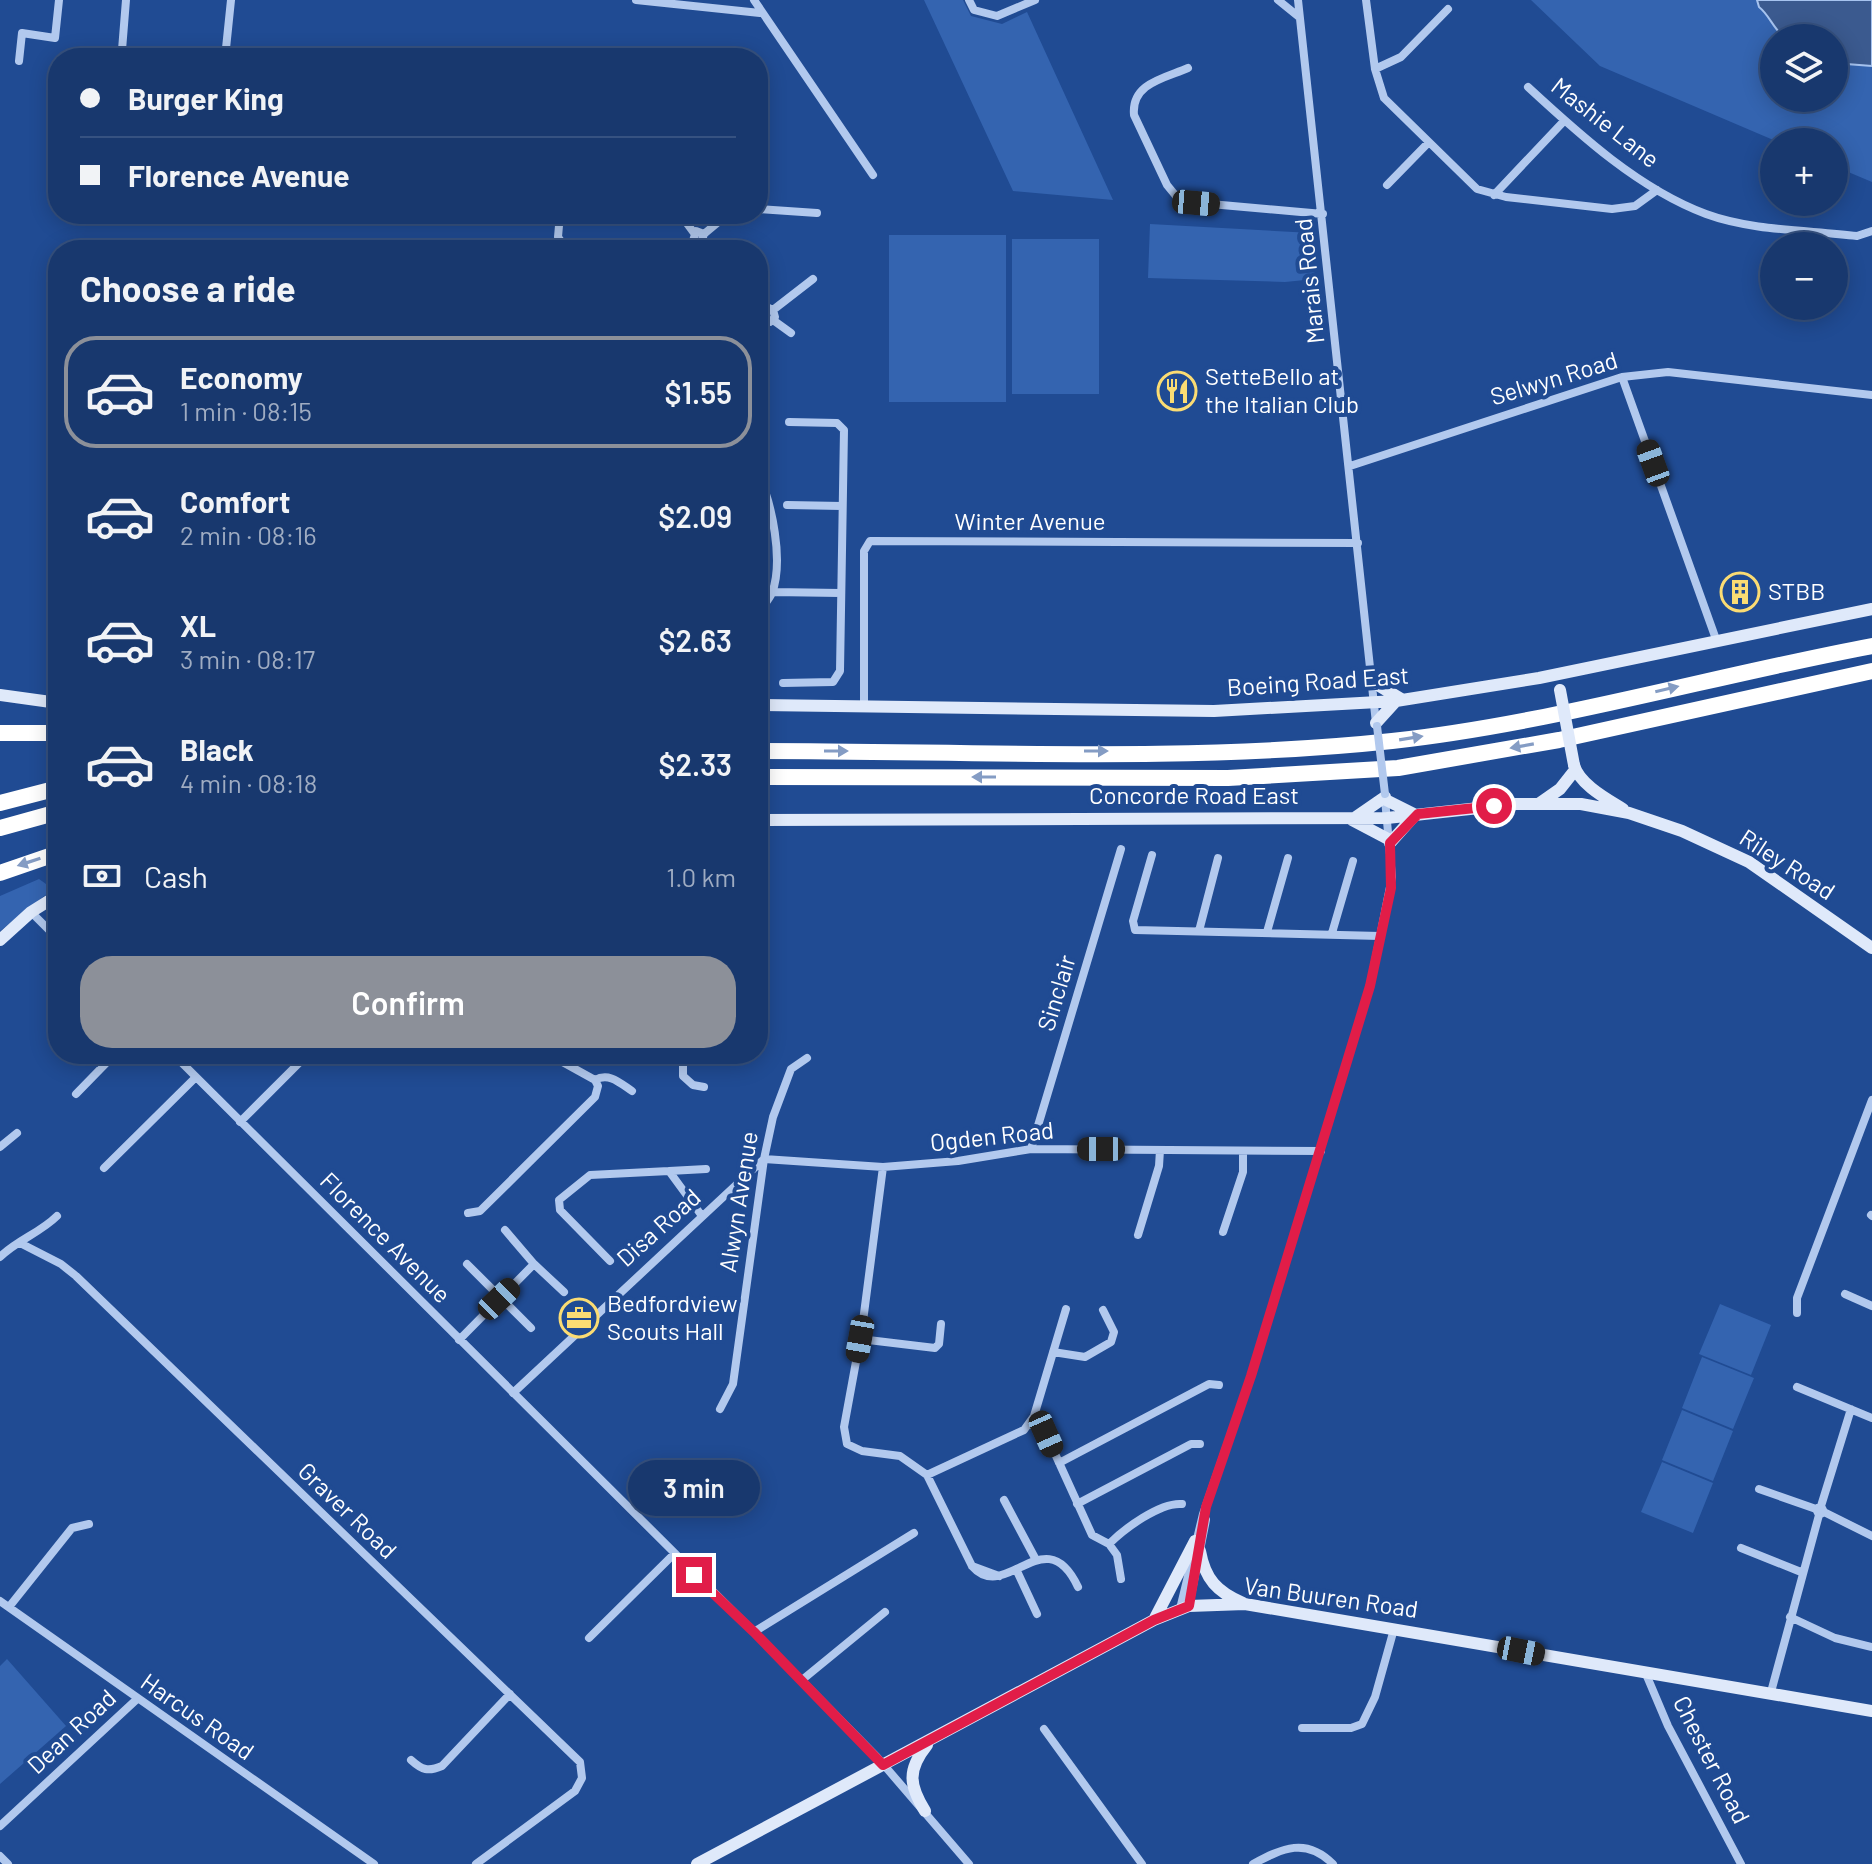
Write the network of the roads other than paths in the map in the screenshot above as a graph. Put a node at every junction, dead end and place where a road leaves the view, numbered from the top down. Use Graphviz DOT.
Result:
graph roads {
  1 [pos="59,0"];
  2 [pos="126,0"];
  3 [pos="231,0"];
  4 [pos="636,0"];
  5 [pos="754,0"];
  6 [pos="969,0"];
  7 [pos="1035,0"];
  8 [pos="1278,0"];
  9 [pos="1298,0"];
  10 [pos="1366,0"];
  11 [pos="1448,9"];
  12 [pos="760,13"];
  13 [pos="1299,17"];
  14 [pos="122,48"];
  15 [pos="226,48"];
  16 [pos="19,61"];
  17 [pos="1188,68"];
  18 [pos="1375,69"];
  19 [pos="1528,87"];
  20 [pos="1564,121"];
  21 [pos="1429,142"];
  22 [pos="873,175"];
  23 [pos="1387,185"];
  24 [pos="1657,190"];
  25 [pos="1494,195"];
  26 [pos="768,210"];
  27 [pos="817,213"];
  28 [pos="1323,214"];
  29 [pos="688,224"];
  30 [pos="715,224"];
  31 [pos="1872,231"];
  32 [pos="698,237"];
  33 [pos="694,240"];
  34 [pos="701,240"];
  35 [pos="813,279"];
  36 [pos="768,308"];
  37 [pos="773,315"];
  38 [pos="768,322"];
  39 [pos="791,333"];
  40 [pos="1622,377"];
  41 [pos="1872,395"];
  42 [pos="789,422"];
  43 [pos="1350,466"];
  44 [pos="768,501"];
  45 [pos="787,505"];
  46 [pos="842,506"];
  47 [pos="1358,543"];
  48 [pos="773,592"];
  49 [pos="840,593"];
  50 [pos="768,599"];
  51 [pos="1872,609"];
  52 [pos="1717,642"];
  53 [pos="1872,646"];
  54 [pos="1628,660"];
  55 [pos="1872,671"];
  56 [pos="1539,678"];
  57 [pos="1872,680"];
  58 [pos="1373,682"];
  59 [pos="783,683"];
  60 [pos="1560,689"];
  61 [pos="0,695"];
  62 [pos="1763,695"];
  63 [pos="1400,701"];
  64 [pos="48,702"];
  65 [pos="1374,702"];
  66 [pos="1355,704"];
  67 [pos="768,705"];
  68 [pos="864,707"];
  69 [pos="1376,723"];
  70 [pos="0,730"];
  71 [pos="48,733"];
  72 [pos="768,751"];
  73 [pos="1575,768"];
  74 [pos="768,777"];
  75 [pos="48,791"];
  76 [pos="1385,797"];
  77 [pos="0,803"];
  78 [pos="1540,803"];
  79 [pos="1629,813"];
  80 [pos="1416,814"];
  81 [pos="48,815"];
  82 [pos="1350,818"];
  83 [pos="1387,818"];
  84 [pos="768,820"];
  85 [pos="0,828"];
  86 [pos="1390,842"];
  87 [pos="1121,849"];
  88 [pos="1152,855"];
  89 [pos="48,856"];
  90 [pos="1218,858"];
  91 [pos="1288,858"];
  92 [pos="1353,861"];
  93 [pos="0,873"];
  94 [pos="48,901"];
  95 [pos="31,912"];
  96 [pos="48,929"];
  97 [pos="1199,931"];
  98 [pos="1267,932"];
  99 [pos="1332,933"];
  100 [pos="1380,936"];
  101 [pos="0,940"];
  102 [pos="1872,948"];
  103 [pos="807,1058"];
  104 [pos="185,1064"];
  105 [pos="298,1064"];
  106 [pos="566,1064"];
  107 [pos="683,1064"];
  108 [pos="103,1066"];
  109 [pos="196,1077"];
  110 [pos="595,1080"];
  111 [pos="704,1087"];
  112 [pos="632,1091"];
  113 [pos="76,1094"];
  114 [pos="1872,1100"];
  115 [pos="240,1122"];
  116 [pos="17,1133"];
  117 [pos="0,1147"];
  118 [pos="1031,1149"];
  119 [pos="1160,1150"];
  120 [pos="1243,1151"];
  121 [pos="1321,1151"];
  122 [pos="764,1159"];
  123 [pos="883,1167"];
  124 [pos="104,1168"];
  125 [pos="706,1169"];
  126 [pos="669,1171"];
  127 [pos="468,1213"];
  128 [pos="57,1216"];
  129 [pos="702,1216"];
  130 [pos="505,1230"];
  131 [pos="1223,1232"];
  132 [pos="1138,1235"];
  133 [pos="20,1243"];
  134 [pos="0,1257"];
  135 [pos="610,1261"];
  136 [pos="467,1264"];
  137 [pos="534,1264"];
  138 [pos="564,1292"];
  139 [pos="1845,1294"];
  140 [pos="499,1299"];
  141 [pos="1872,1306"];
  142 [pos="1066,1309"];
  143 [pos="1103,1310"];
  144 [pos="1797,1313"];
  145 [pos="941,1324"];
  146 [pos="531,1328"];
  147 [pos="860,1339"];
  148 [pos="459,1340"];
  149 [pos="1053,1352"];
  150 [pos="1219,1385"];
  151 [pos="1797,1387"];
  152 [pos="513,1393"];
  153 [pos="720,1409"];
  154 [pos="1851,1409"];
  155 [pos="1872,1418"];
  156 [pos="1030,1423"];
  157 [pos="1200,1444"];
  158 [pos="1059,1463"];
  159 [pos="927,1475"];
  160 [pos="1759,1489"];
  161 [pos="1004,1500"];
  162 [pos="1077,1504"];
  163 [pos="1182,1504"];
  164 [pos="1820,1511"];
  165 [pos="89,1524"];
  166 [pos="914,1533"];
  167 [pos="1872,1536"];
  168 [pos="1109,1544"];
  169 [pos="1197,1546"];
  170 [pos="1741,1548"];
  171 [pos="674,1554"];
  172 [pos="1035,1558"];
  173 [pos="1016,1569"];
  174 [pos="1801,1572"];
  175 [pos="1121,1579"];
  176 [pos="1078,1587"];
  177 [pos="0,1601"];
  178 [pos="1245,1604"];
  179 [pos="9,1607"];
  180 [pos="1185,1608"];
  181 [pos="885,1612"];
  182 [pos="1037,1614"];
  183 [pos="1790,1617"];
  184 [pos="1154,1620"];
  185 [pos="1394,1629"];
  186 [pos="754,1632"];
  187 [pos="589,1638"];
  188 [pos="1872,1647"];
  189 [pos="1646,1674"];
  190 [pos="802,1680"];
  191 [pos="1771,1692"];
  192 [pos="510,1694"];
  193 [pos="136,1700"];
  194 [pos="1872,1711"];
  195 [pos="1302,1728"];
  196 [pos="1044,1729"];
  197 [pos="931,1740"];
  198 [pos="411,1760"];
  199 [pos="883,1765"];
  200 [pos="925,1811"];
  201 [pos="0,1826"];
  202 [pos="0,1856"];
  203 [pos="8,1864"];
  204 [pos="374,1864"];
  205 [pos="476,1864"];
  206 [pos="697,1864"];
  207 [pos="969,1864"];
  208 [pos="1142,1864"];
  209 [pos="1253,1864"];
  210 [pos="1333,1864"];
  211 [pos="1741,1864"];
  1 -- 16 [label="street"];
  2 -- 14 [label="street"];
  3 -- 15 [label="street"];
  4 -- 12 [label="street"];
  5 -- 12 [label="street"];
  6 -- 7 [label="street"];
  8 -- 13 [label="street"];
  9 -- 13 [label="street, Marais Road"];
  10 -- 18 [label="street"];
  11 -- 18 [label="street"];
  12 -- 22 [label="street"];
  13 -- 28 [label="street, Marais Road"];
  17 -- 28 [label="street"];
  18 -- 21 [label="street"];
  19 -- 20 [label="street, Mashie Lane"];
  20 -- 24 [label="street, Mashie Lane"];
  20 -- 25 [label="street"];
  21 -- 23 [label="street"];
  21 -- 25 [label="street"];
  24 -- 25 [label="street"];
  24 -- 31 [label="street, Mashie Lane"];
  26 -- 27 [label="street"];
  28 -- 43 [label="street, Marais Road"];
  29 -- 32 [label="street"];
  30 -- 32 [label="street"];
  32 -- 33 [label="street"];
  32 -- 34 [label="street"];
  35 -- 37 [label="street"];
  36 -- 37 [label="street"];
  37 -- 38 [label="street"];
  37 -- 39 [label="street"];
  40 -- 41 [label="street, Selwyn Road"];
  40 -- 43 [label="street, Selwyn Road"];
  40 -- 52 [label="street"];
  42 -- 46 [label="street"];
  43 -- 47 [label="street, Marais Road"];
  44 -- 48 [label="street"];
  45 -- 46 [label="street"];
  46 -- 49 [label="street"];
  47 -- 58 [label="street, Marais Road"];
  47 -- 68 [label="street, Winter Avenue"];
  48 -- 49 [label="street"];
  48 -- 50 [label="street"];
  49 -- 59 [label="street"];
  51 -- 52 [label="main road, Boeing Road East"];
  52 -- 54 [label="main road, Boeing Road East"];
  72 -- 53 [label="highway, one-way"];
  54 -- 56 [label="main road, Boeing Road East"];
  54 -- 60 [label="main road"];
  55 -- 62 [label="highway"];
  56 -- 60 [label="main road"];
  56 -- 63 [label="main road, Boeing Road East"];
  57 -- 62 [label="highway"];
  58 -- 63 [label="main road"];
  58 -- 65 [label="street, Marais Road"];
  60 -- 73 [label="main road, bridge"];
  61 -- 64 [label="main road"];
  62 -- 74 [label="highway, one-way"];
  63 -- 65 [label="main road, Boeing Road East"];
  63 -- 69 [label="main road"];
  65 -- 66 [label="main road, Boeing Road East"];
  65 -- 69 [label="street, Marais Road"];
  66 -- 68 [label="main road, Boeing Road East"];
  66 -- 69 [label="main road"];
  67 -- 68 [label="main road, Boeing Road East"];
  69 -- 76 [label="street, Marais Road, bridge"];
  70 -- 71 [label="highway"];
  73 -- 78 [label="main road"];
  73 -- 79 [label="main road"];
  75 -- 77 [label="highway"];
  76 -- 80 [label="main road"];
  76 -- 82 [label="main road"];
  76 -- 83 [label="street, Marais Road"];
  78 -- 79 [label="main road, Concorde Road East"];
  78 -- 80 [label="main road, Concorde Road East"];
  79 -- 102 [label="main road, Riley Road"];
  80 -- 83 [label="main road, Concorde Road East"];
  80 -- 86 [label="main road"];
  81 -- 85 [label="highway"];
  82 -- 83 [label="main road, Concorde Road East"];
  82 -- 84 [label="main road, Concorde Road East"];
  82 -- 86 [label="main road"];
  83 -- 86 [label="street, Marais Road"];
  86 -- 100 [label="street, Marais Road"];
  87 -- 118 [label="street, Sinclair"];
  88 -- 97 [label="street"];
  89 -- 93 [label="highway, one-way"];
  90 -- 97 [label="street"];
  91 -- 98 [label="street"];
  92 -- 99 [label="street"];
  94 -- 95 [label="main road"];
  95 -- 96 [label="street"];
  95 -- 101 [label="main road"];
  97 -- 98 [label="street"];
  98 -- 99 [label="street"];
  99 -- 100 [label="street"];
  100 -- 121 [label="street, Marais Road"];
  103 -- 122 [label="street, Alwyn Avenue"];
  104 -- 109 [label="street, Florence Avenue"];
  105 -- 115 [label="street"];
  106 -- 110 [label="street"];
  107 -- 111 [label="street"];
  108 -- 113 [label="street"];
  109 -- 115 [label="street, Florence Avenue"];
  109 -- 124 [label="street"];
  110 -- 112 [label="street"];
  110 -- 127 [label="street"];
  114 -- 144 [label="street"];
  115 -- 148 [label="street, Florence Avenue"];
  116 -- 117 [label="street"];
  118 -- 119 [label="street, Ogden Road"];
  118 -- 123 [label="street, Ogden Road"];
  119 -- 120 [label="street, Ogden Road"];
  119 -- 132 [label="street"];
  120 -- 121 [label="street, Ogden Road"];
  120 -- 131 [label="street"];
  121 -- 169 [label="street, Marais Road"];
  122 -- 123 [label="street, Ogden Road"];
  122 -- 129 [label="street, Disa Road"];
  122 -- 153 [label="street, Alwyn Avenue"];
  123 -- 147 [label="street"];
  125 -- 126 [label="street"];
  126 -- 129 [label="street"];
  126 -- 135 [label="street"];
  128 -- 133 [label="street"];
  129 -- 152 [label="street, Disa Road"];
  130 -- 137 [label="street"];
  133 -- 134 [label="street"];
  133 -- 192 [label="street, Graver Road"];
  136 -- 140 [label="street"];
  137 -- 138 [label="street"];
  137 -- 140 [label="street"];
  139 -- 141 [label="street"];
  140 -- 146 [label="street"];
  140 -- 148 [label="street"];
  142 -- 149 [label="street"];
  143 -- 149 [label="street"];
  145 -- 147 [label="street"];
  147 -- 159 [label="street"];
  148 -- 152 [label="street, Florence Avenue"];
  149 -- 156 [label="street"];
  150 -- 158 [label="street"];
  151 -- 154 [label="street"];
  152 -- 171 [label="street, Florence Avenue"];
  154 -- 155 [label="street"];
  154 -- 164 [label="street"];
  156 -- 158 [label="street"];
  156 -- 159 [label="street"];
  157 -- 162 [label="street"];
  158 -- 162 [label="street"];
  159 -- 173 [label="street"];
  160 -- 164 [label="street"];
  161 -- 172 [label="street"];
  162 -- 168 [label="street"];
  163 -- 168 [label="street"];
  164 -- 167 [label="street"];
  164 -- 174 [label="street"];
  165 -- 179 [label="street"];
  166 -- 186 [label="street"];
  168 -- 175 [label="street"];
  169 -- 178 [label="main road"];
  169 -- 180 [label="street, Marais Road"];
  169 -- 184 [label="main road"];
  170 -- 174 [label="street"];
  171 -- 186 [label="street, Florence Avenue"];
  171 -- 187 [label="street"];
  172 -- 173 [label="street"];
  172 -- 176 [label="street"];
  173 -- 182 [label="street"];
  174 -- 183 [label="street"];
  177 -- 179 [label="street, Harcus Road"];
  178 -- 180 [label="main road, Van Buuren Road"];
  178 -- 185 [label="main road, Van Buuren Road"];
  179 -- 193 [label="street, Harcus Road"];
  180 -- 184 [label="main road, Van Buuren Road"];
  181 -- 190 [label="street"];
  183 -- 188 [label="street"];
  183 -- 191 [label="street"];
  184 -- 197 [label="main road, Van Buuren Road"];
  185 -- 189 [label="main road, Van Buuren Road"];
  185 -- 195 [label="street"];
  186 -- 190 [label="street, Florence Avenue"];
  189 -- 191 [label="main road, Van Buuren Road"];
  189 -- 211 [label="street, Chester Road"];
  190 -- 199 [label="street, Florence Avenue"];
  191 -- 194 [label="main road, Van Buuren Road"];
  192 -- 198 [label="street"];
  192 -- 205 [label="street, Graver Road"];
  193 -- 201 [label="street, Dean Road"];
  193 -- 204 [label="street, Harcus Road"];
  196 -- 208 [label="street"];
  197 -- 199 [label="main road, Van Buuren Road"];
  197 -- 200 [label="main road"];
  199 -- 200 [label="street, Florence Avenue"];
  199 -- 206 [label="main road, Van Buuren Road"];
  200 -- 207 [label="street, Florence Avenue"];
  202 -- 203 [label="street"];
  209 -- 210 [label="street"];
}
